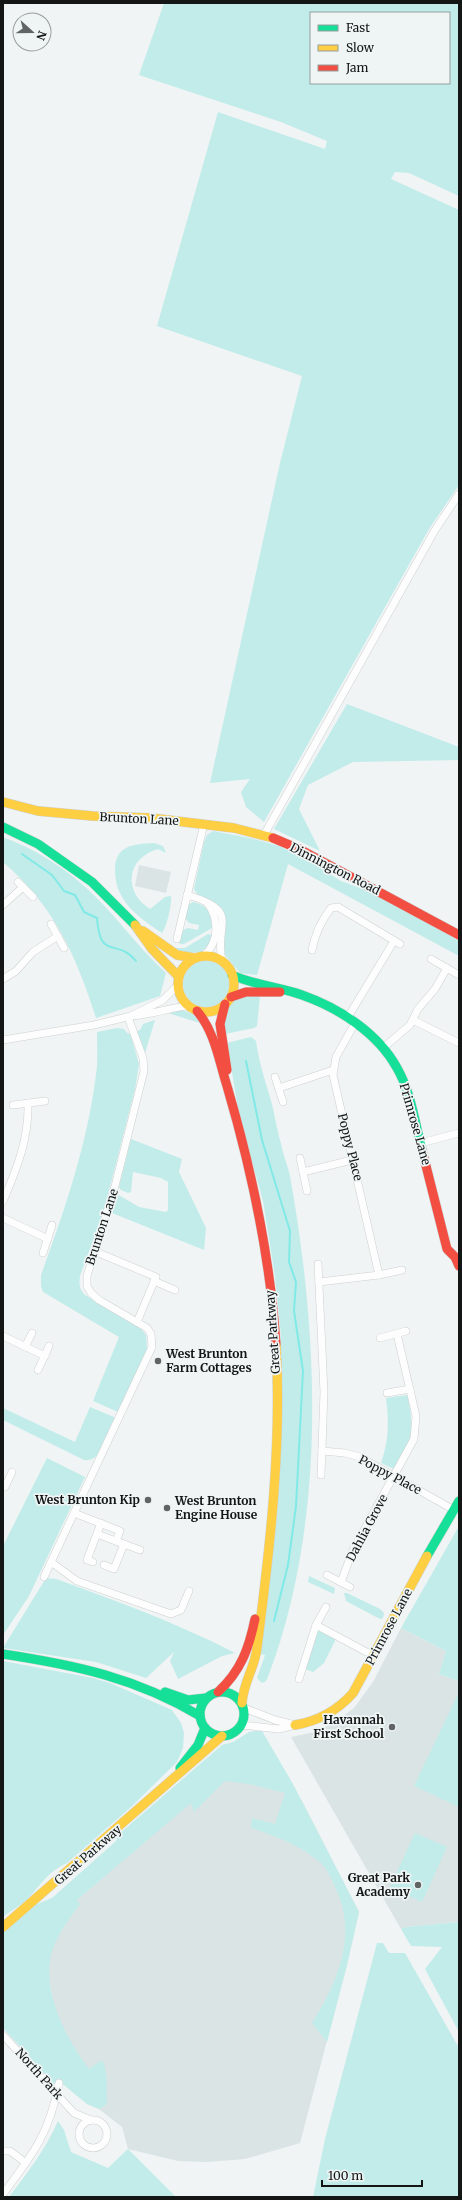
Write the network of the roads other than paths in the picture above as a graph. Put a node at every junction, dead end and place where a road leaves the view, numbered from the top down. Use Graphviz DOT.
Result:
graph roads {
  1 [pos="459,494"];
  2 [pos="3,802"];
  3 [pos="204,824"];
  4 [pos="3,828"];
  5 [pos="264,835"];
  6 [pos="187,895"];
  7 [pos="33,897"];
  8 [pos="207,903"];
  9 [pos="3,904"];
  10 [pos="51,924"];
  11 [pos="136,926"];
  12 [pos="459,935"];
  13 [pos="58,936"];
  14 [pos="177,939"];
  15 [pos="64,948"];
  16 [pos="312,950"];
  17 [pos="205,956"];
  18 [pos="195,958"];
  19 [pos="431,959"];
  20 [pos="222,961"];
  21 [pos="447,968"];
  22 [pos="457,974"];
  23 [pos="232,975"];
  24 [pos="178,976"];
  25 [pos="3,979"];
  26 [pos="177,986"];
  27 [pos="285,992"];
  28 [pos="228,1001"];
  29 [pos="187,1006"];
  30 [pos="197,1011"];
  31 [pos="130,1017"];
  32 [pos="348,1017"];
  33 [pos="413,1020"];
  34 [pos="355,1023"];
  35 [pos="3,1040"];
  36 [pos="459,1043"];
  37 [pos="384,1048"];
  38 [pos="333,1070"];
  39 [pos="275,1077"];
  40 [pos="279,1088"];
  41 [pos="45,1101"];
  42 [pos="283,1102"];
  43 [pos="28,1103"];
  44 [pos="13,1105"];
  45 [pos="233,1106"];
  46 [pos="459,1133"];
  47 [pos="421,1143"];
  48 [pos="300,1158"];
  49 [pos="352,1160"];
  50 [pos="304,1172"];
  51 [pos="307,1191"];
  52 [pos="3,1201"];
  53 [pos="3,1218"];
  54 [pos="52,1225"];
  55 [pos="48,1239"];
  56 [pos="94,1251"];
  57 [pos="43,1254"];
  58 [pos="457,1257"];
  59 [pos="318,1264"];
  60 [pos="459,1266"];
  61 [pos="402,1270"];
  62 [pos="379,1275"];
  63 [pos="154,1281"];
  64 [pos="320,1282"];
  65 [pos="175,1290"];
  66 [pos="137,1322"];
  67 [pos="406,1331"];
  68 [pos="32,1333"];
  69 [pos="397,1334"];
  70 [pos="3,1336"];
  71 [pos="380,1338"];
  72 [pos="25,1346"];
  73 [pos="49,1346"];
  74 [pos="44,1356"];
  75 [pos="38,1370"];
  76 [pos="410,1389"];
  77 [pos="387,1393"];
  78 [pos="322,1451"];
  79 [pos="12,1472"];
  80 [pos="321,1475"];
  81 [pos="395,1476"];
  82 [pos="5,1482"];
  83 [pos="459,1501"];
  84 [pos="454,1510"];
  85 [pos="74,1513"];
  86 [pos="101,1523"];
  87 [pos="97,1534"];
  88 [pos="116,1541"];
  89 [pos="124,1544"];
  90 [pos="140,1550"];
  91 [pos="51,1562"];
  92 [pos="93,1562"];
  93 [pos="267,1562"];
  94 [pos="104,1565"];
  95 [pos="327,1575"];
  96 [pos="44,1577"];
  97 [pos="341,1582"];
  98 [pos="350,1587"];
  99 [pos="189,1591"];
  100 [pos="326,1607"];
  101 [pos="316,1625"];
  102 [pos="3,1654"];
  103 [pos="374,1656"];
  104 [pos="299,1679"];
  105 [pos="156,1691"];
  106 [pos="218,1692"];
  107 [pos="206,1698"];
  108 [pos="243,1705"];
  109 [pos="200,1716"];
  110 [pos="241,1725"];
  111 [pos="295,1725"];
  112 [pos="205,1728"];
  113 [pos="222,1736"];
  114 [pos="171,1779"];
  115 [pos="3,1927"];
  116 [pos="3,2035"];
  117 [pos="59,2083"];
  118 [pos="57,2094"];
  119 [pos="74,2113"];
  120 [pos="91,2120"];
  121 [pos="80,2132"];
  122 [pos="3,2151"];
  123 [pos="26,2163"];
  124 [pos="3,2194"];
  1 -- 5 [label="street"];
  2 -- 3 [label="street, Brunton Lane"];
  3 -- 5 [label="street, Dinnington Road"];
  3 -- 6 [label="street"];
  4 -- 11 [label="street"];
  5 -- 12 [label="street, Dinnington Road"];
  6 -- 8 [label="street"];
  6 -- 14 [label="street"];
  7 -- 9 [label="street"];
  8 -- 17 [label="street"];
  8 -- 20 [label="street"];
  10 -- 13 [label="street"];
  11 -- 18 [label="street"];
  11 -- 24 [label="street"];
  13 -- 15 [label="street"];
  13 -- 25 [label="street"];
  16 -- 32 [label="street"];
  17 -- 18 [label="street"];
  17 -- 20 [label="street"];
  18 -- 24 [label="street"];
  19 -- 21 [label="street"];
  20 -- 23 [label="street"];
  21 -- 22 [label="street"];
  21 -- 33 [label="street"];
  23 -- 27 [label="street, Primrose Lane"];
  23 -- 28 [label="street, Great Parkway"];
  24 -- 26 [label="street"];
  26 -- 29 [label="street"];
  26 -- 31 [label="street"];
  27 -- 28 [label="street, Primrose Lane"];
  27 -- 32 [label="street, Primrose Lane"];
  28 -- 30 [label="street"];
  28 -- 45 [label="street, Great Parkway"];
  29 -- 30 [label="street, Great Parkway"];
  29 -- 31 [label="street"];
  30 -- 45 [label="street, Great Parkway"];
  31 -- 35 [label="street"];
  31 -- 56 [label="street, Brunton Lane"];
  32 -- 34 [label="street, Primrose Lane"];
  33 -- 36 [label="street"];
  33 -- 37 [label="street"];
  34 -- 37 [label="street, Primrose Lane"];
  34 -- 38 [label="street, Poppy Place"];
  37 -- 47 [label="street, Primrose Lane"];
  38 -- 40 [label="street"];
  38 -- 49 [label="street, Poppy Place"];
  39 -- 40 [label="street"];
  40 -- 42 [label="street"];
  41 -- 43 [label="street"];
  43 -- 44 [label="street"];
  43 -- 52 [label="street"];
  45 -- 93 [label="street, Great Parkway"];
  46 -- 47 [label="street"];
  47 -- 58 [label="street, Primrose Lane"];
  48 -- 50 [label="street"];
  49 -- 50 [label="street"];
  49 -- 62 [label="street, Poppy Place"];
  50 -- 51 [label="street"];
  53 -- 55 [label="street"];
  54 -- 55 [label="street"];
  55 -- 57 [label="street"];
  56 -- 63 [label="street"];
  56 -- 66 [label="street, Brunton Lane"];
  58 -- 60 [label="street, Primrose Lane"];
  59 -- 64 [label="street"];
  61 -- 62 [label="street"];
  62 -- 64 [label="street"];
  63 -- 65 [label="street"];
  63 -- 66 [label="street"];
  64 -- 78 [label="street"];
  66 -- 85 [label="street, Brunton Lane"];
  67 -- 69 [label="street"];
  68 -- 72 [label="street"];
  69 -- 71 [label="street"];
  69 -- 76 [label="street, Dahlia Grove"];
  70 -- 72 [label="street"];
  72 -- 74 [label="street"];
  73 -- 74 [label="street"];
  74 -- 75 [label="street"];
  76 -- 77 [label="street"];
  76 -- 81 [label="street, Dahlia Grove"];
  78 -- 80 [label="street"];
  78 -- 81 [label="street, Poppy Place"];
  79 -- 82 [label="street"];
  81 -- 84 [label="street, Poppy Place"];
  81 -- 97 [label="street, Dahlia Grove"];
  83 -- 84 [label="street, Primrose Lane"];
  84 -- 103 [label="street, Primrose Lane"];
  85 -- 86 [label="street"];
  85 -- 91 [label="street, Brunton Lane"];
  86 -- 87 [label="street"];
  86 -- 88 [label="street"];
  87 -- 88 [label="street"];
  87 -- 92 [label="street"];
  88 -- 89 [label="street"];
  89 -- 90 [label="street"];
  89 -- 94 [label="street"];
  91 -- 96 [label="street, Brunton Lane"];
  91 -- 99 [label="street"];
  93 -- 106 [label="street, Great Parkway"];
  93 -- 108 [label="street, Great Parkway"];
  95 -- 97 [label="street"];
  97 -- 98 [label="street"];
  100 -- 101 [label="street"];
  101 -- 103 [label="street"];
  101 -- 104 [label="street"];
  102 -- 105 [label="street"];
  103 -- 111 [label="street, Primrose Lane"];
  105 -- 107 [label="street"];
  105 -- 109 [label="street"];
  106 -- 107 [label="street, Great Parkway"];
  106 -- 108 [label="street"];
  107 -- 109 [label="street"];
  108 -- 110 [label="street, Great Parkway"];
  108 -- 111 [label="street, Primrose Lane"];
  109 -- 112 [label="street"];
  110 -- 111 [label="street, Primrose Lane"];
  110 -- 113 [label="street, Great Parkway"];
  112 -- 113 [label="street"];
  112 -- 114 [label="street, Great Parkway"];
  113 -- 114 [label="street, Great Parkway"];
  114 -- 115 [label="street, Great Parkway"];
  116 -- 118 [label="street, North Park"];
  117 -- 118 [label="street"];
  118 -- 119 [label="street, North Park"];
  118 -- 123 [label="street"];
  119 -- 120 [label="street, North Park"];
  119 -- 121 [label="street, North Park"];
  120 -- 121 [label="street"];
  120 -- 121 [label="street, North Park"];
  122 -- 123 [label="street"];
  123 -- 124 [label="street"];
}
